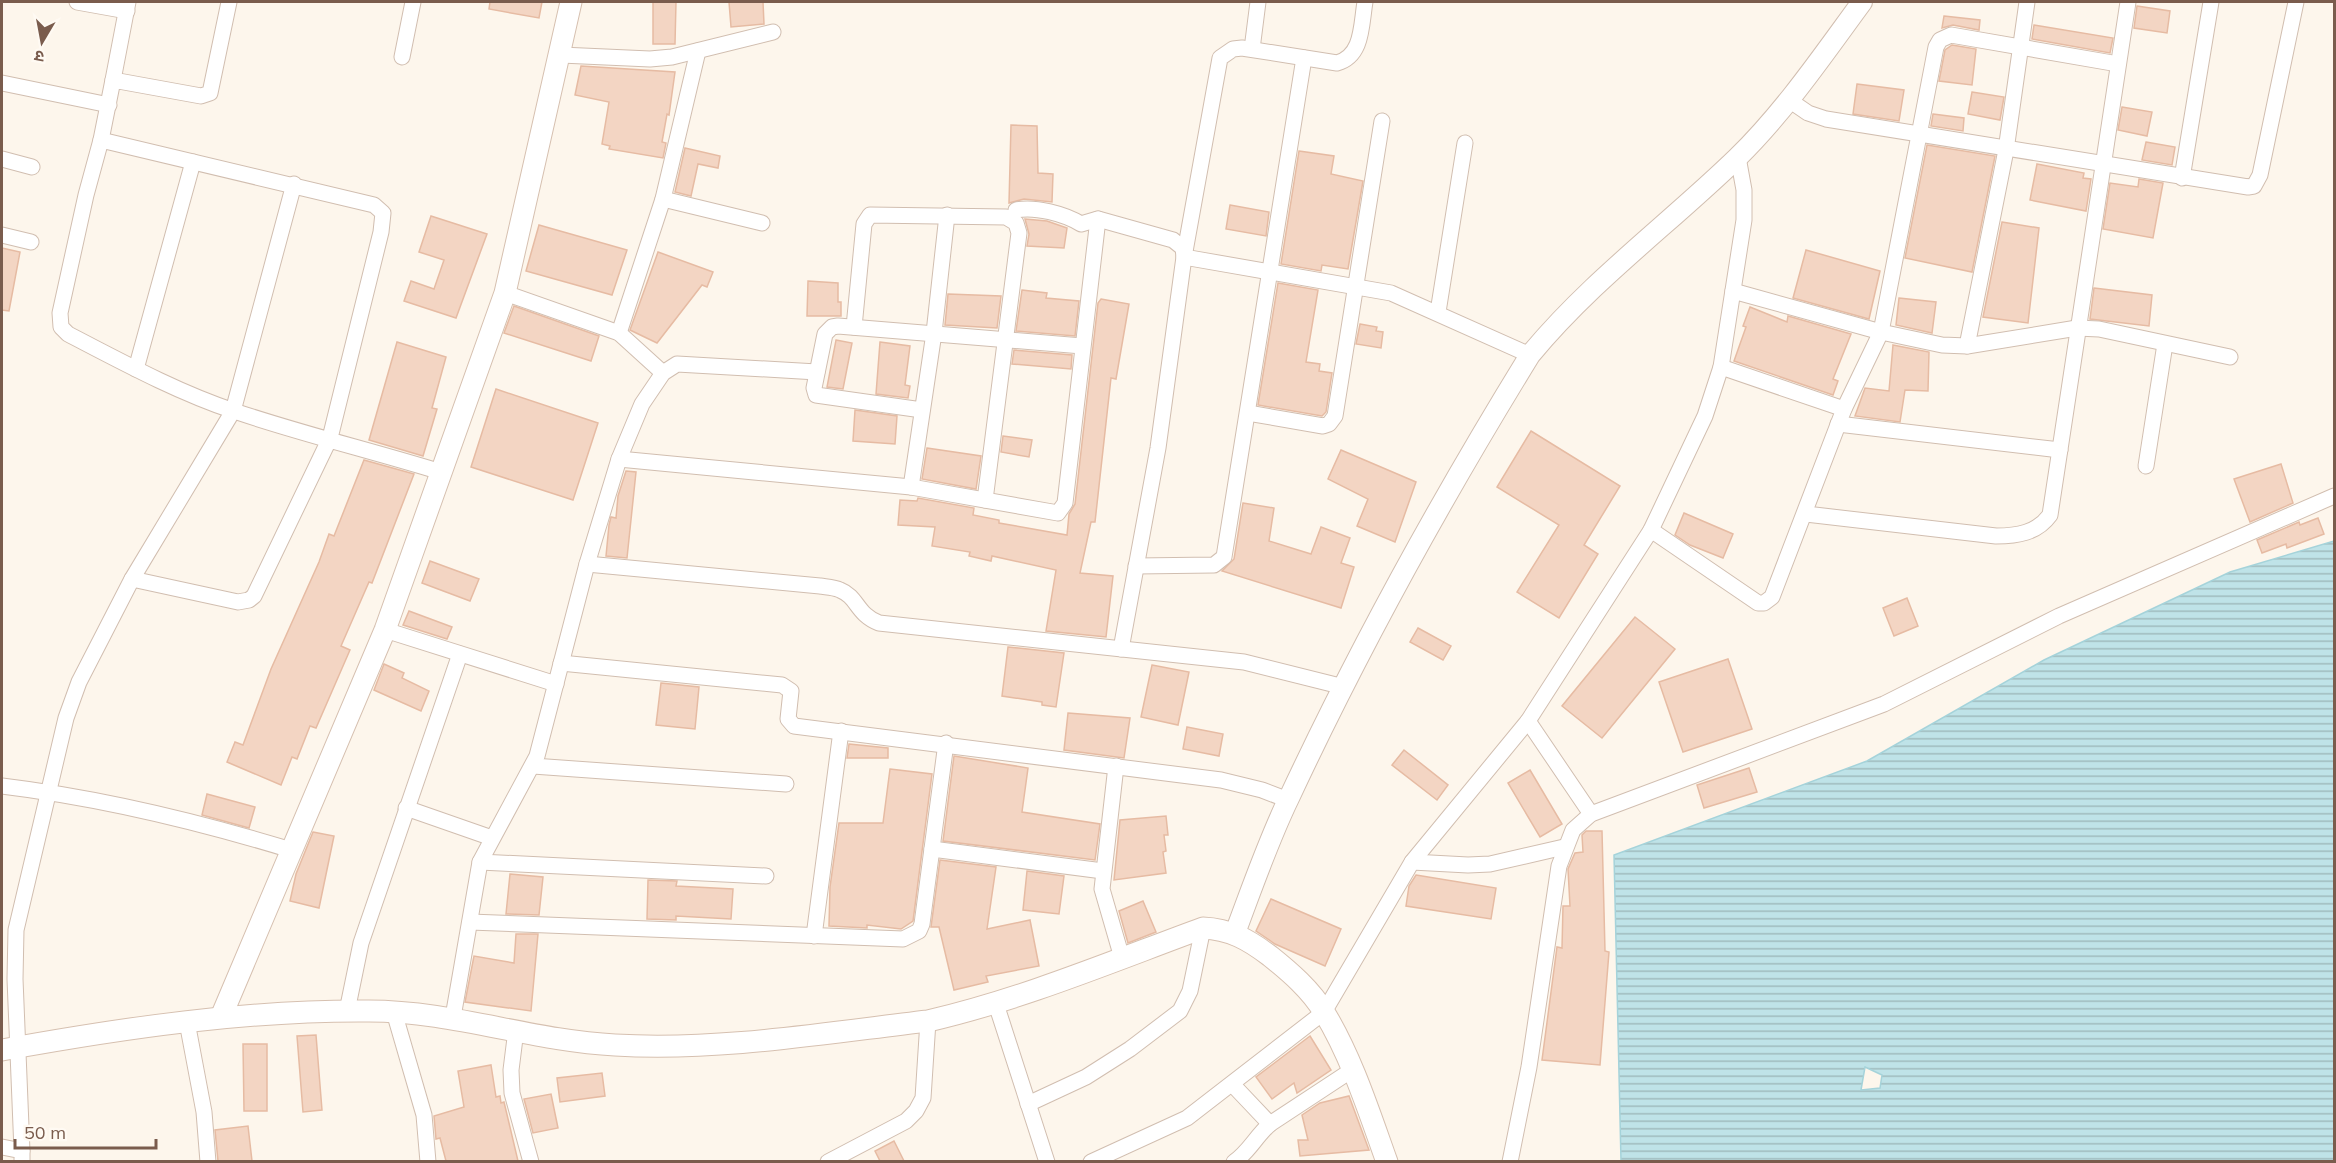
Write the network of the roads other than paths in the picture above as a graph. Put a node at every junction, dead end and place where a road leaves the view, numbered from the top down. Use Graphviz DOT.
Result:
graph roads {
  1 [pos="76,2"];
  2 [pos="229,2"];
  3 [pos="413,2"];
  4 [pos="571,2"];
  5 [pos="1258,2"];
  6 [pos="1365,2"];
  7 [pos="1862,2"];
  8 [pos="2027,2"];
  9 [pos="2128,2"];
  10 [pos="2211,2"];
  11 [pos="2296,2"];
  12 [pos="127,6"];
  13 [pos="773,32"];
  14 [pos="2020,46"];
  15 [pos="1252,49"];
  16 [pos="698,51"];
  17 [pos="561,55"];
  18 [pos="402,57"];
  19 [pos="1304,58"];
  20 [pos="2118,64"];
  21 [pos="114,80"];
  22 [pos="2,83"];
  23 [pos="1789,100"];
  24 [pos="108,105"];
  25 [pos="1382,121"];
  26 [pos="1919,136"];
  27 [pos="101,140"];
  28 [pos="1465,143"];
  29 [pos="2006,150"];
  30 [pos="1738,157"];
  31 [pos="2,159"];
  32 [pos="193,162"];
  33 [pos="2101,165"];
  34 [pos="32,167"];
  35 [pos="2182,178"];
  36 [pos="294,184"];
  37 [pos="663,199"];
  38 [pos="1016,210"];
  39 [pos="946,215"];
  40 [pos="1098,219"];
  41 [pos="762,224"];
  42 [pos="2,235"];
  43 [pos="31,242"];
  44 [pos="1184,257"];
  45 [pos="1271,272"];
  46 [pos="1358,285"];
  47 [pos="1733,291"];
  48 [pos="506,293"];
  49 [pos="1438,312"];
  50 [pos="854,327"];
  51 [pos="2077,328"];
  52 [pos="1881,332"];
  53 [pos="619,333"];
  54 [pos="934,333"];
  55 [pos="1004,338"];
  56 [pos="2165,344"];
  57 [pos="1082,346"];
  58 [pos="1967,346"];
  59 [pos="1530,355"];
  60 [pos="2230,357"];
  61 [pos="1721,367"];
  62 [pos="658,368"];
  63 [pos="136,369"];
  64 [pos="817,372"];
  65 [pos="1844,409"];
  66 [pos="922,410"];
  67 [pos="233,411"];
  68 [pos="1248,413"];
  69 [pos="1838,424"];
  70 [pos="330,438"];
  71 [pos="2060,450"];
  72 [pos="619,459"];
  73 [pos="2146,466"];
  74 [pos="441,472"];
  75 [pos="911,487"];
  76 [pos="2334,496"];
  77 [pos="986,501"];
  78 [pos="1806,514"];
  79 [pos="1652,530"];
  80 [pos="587,564"];
  81 [pos="1137,566"];
  82 [pos="132,579"];
  83 [pos="385,630"];
  84 [pos="1121,649"];
  85 [pos="460,654"];
  86 [pos="561,663"];
  87 [pos="556,684"];
  88 [pos="1344,687"];
  89 [pos="1528,721"];
  90 [pos="841,731"];
  91 [pos="946,743"];
  92 [pos="533,766"];
  93 [pos="1116,766"];
  94 [pos="786,784"];
  95 [pos="2,786"];
  96 [pos="48,792"];
  97 [pos="1288,800"];
  98 [pos="406,807"];
  99 [pos="1591,814"];
  100 [pos="492,838"];
  101 [pos="1564,847"];
  102 [pos="932,849"];
  103 [pos="291,850"];
  104 [pos="480,862"];
  105 [pos="1412,862"];
  106 [pos="1103,871"];
  107 [pos="766,876"];
  108 [pos="470,922"];
  109 [pos="1203,928"];
  110 [pos="1234,933"];
  111 [pos="814,936"];
  112 [pos="1122,958"];
  113 [pos="996,1004"];
  114 [pos="347,1011"];
  115 [pos="394,1012"];
  116 [pos="1324,1012"];
  117 [pos="221,1017"];
  118 [pos="453,1017"];
  119 [pos="928,1021"];
  120 [pos="187,1022"];
  121 [pos="516,1030"];
  122 [pos="10,1049"];
  123 [pos="1352,1070"];
  124 [pos="1233,1085"];
  125 [pos="1028,1104"];
  126 [pos="1270,1124"];
  127 [pos="2,1148"];
  128 [pos="22,1156"];
  129 [pos="208,1161"];
  130 [pos="428,1161"];
  131 [pos="531,1161"];
  132 [pos="828,1161"];
  133 [pos="1047,1161"];
  134 [pos="1091,1161"];
  135 [pos="1233,1161"];
  136 [pos="1387,1161"];
  137 [pos="1510,1161"];
  1 -- 12 [label="street"];
  2 -- 21 [label="street"];
  3 -- 18 [label="street"];
  4 -- 17 [label="main road"];
  5 -- 15 [label="street"];
  6 -- 19 [label="street"];
  7 -- 23 [label="street"];
  8 -- 14 [label="street"];
  9 -- 20 [label="street"];
  10 -- 35 [label="street"];
  11 -- 35 [label="street"];
  12 -- 21 [label="street"];
  13 -- 16 [label="street"];
  14 -- 20 [label="street"];
  14 -- 26 [label="street"];
  14 -- 29 [label="street"];
  15 -- 19 [label="street"];
  15 -- 44 [label="street"];
  16 -- 17 [label="street"];
  16 -- 37 [label="street"];
  17 -- 48 [label="main road"];
  19 -- 45 [label="street"];
  20 -- 33 [label="street"];
  21 -- 24 [label="street"];
  22 -- 24 [label="street"];
  23 -- 26 [label="street"];
  23 -- 30 [label="street"];
  24 -- 27 [label="street"];
  25 -- 46 [label="street"];
  26 -- 29 [label="street"];
  26 -- 52 [label="street"];
  27 -- 32 [label="street"];
  27 -- 63 [label="street"];
  28 -- 49 [label="street"];
  29 -- 33 [label="street"];
  29 -- 58 [label="street"];
  30 -- 47 [label="street"];
  30 -- 59 [label="street"];
  31 -- 34 [label="street"];
  32 -- 36 [label="street"];
  32 -- 63 [label="street"];
  33 -- 35 [label="street"];
  33 -- 51 [label="street"];
  36 -- 67 [label="street"];
  36 -- 70 [label="street"];
  37 -- 41 [label="street"];
  37 -- 53 [label="street"];
  38 -- 40 [label="street"];
  39 -- 50 [label="street"];
  39 -- 54 [label="street"];
  39 -- 55 [label="street"];
  40 -- 44 [label="street"];
  40 -- 57 [label="street"];
  42 -- 43 [label="street"];
  44 -- 45 [label="street"];
  44 -- 81 [label="street"];
  45 -- 46 [label="street"];
  45 -- 68 [label="street"];
  46 -- 49 [label="street"];
  46 -- 68 [label="street"];
  47 -- 52 [label="street"];
  47 -- 61 [label="street"];
  48 -- 53 [label="street"];
  48 -- 74 [label="main road"];
  49 -- 59 [label="street"];
  50 -- 54 [label="street"];
  50 -- 64 [label="street"];
  51 -- 56 [label="street"];
  51 -- 58 [label="street"];
  51 -- 71 [label="street"];
  52 -- 58 [label="street"];
  52 -- 65 [label="street"];
  53 -- 62 [label="street"];
  54 -- 55 [label="street"];
  54 -- 66 [label="street"];
  55 -- 57 [label="street"];
  55 -- 77 [label="street"];
  56 -- 60 [label="street"];
  56 -- 73 [label="street"];
  57 -- 77 [label="street"];
  59 -- 88 [label="street"];
  61 -- 65 [label="street"];
  61 -- 79 [label="street"];
  62 -- 64 [label="street"];
  62 -- 72 [label="street"];
  63 -- 67 [label="street"];
  64 -- 66 [label="street"];
  65 -- 69 [label="street"];
  66 -- 75 [label="street"];
  67 -- 70 [label="street"];
  67 -- 82 [label="street"];
  68 -- 81 [label="street"];
  69 -- 71 [label="street"];
  69 -- 78 [label="street"];
  70 -- 74 [label="street"];
  70 -- 82 [label="street"];
  71 -- 78 [label="street"];
  72 -- 75 [label="street"];
  72 -- 80 [label="street"];
  74 -- 83 [label="main road"];
  75 -- 77 [label="street"];
  76 -- 99 [label="street"];
  78 -- 79 [label="street"];
  79 -- 89 [label="street"];
  80 -- 84 [label="street"];
  80 -- 86 [label="street"];
  81 -- 84 [label="street"];
  82 -- 96 [label="street"];
  83 -- 85 [label="street"];
  83 -- 103 [label="main road"];
  84 -- 88 [label="street"];
  85 -- 87 [label="street"];
  85 -- 98 [label="street"];
  86 -- 87 [label="street"];
  86 -- 90 [label="street"];
  87 -- 92 [label="street"];
  88 -- 97 [label="street"];
  89 -- 99 [label="street"];
  89 -- 105 [label="street"];
  90 -- 91 [label="street"];
  90 -- 111 [label="street"];
  91 -- 93 [label="street"];
  91 -- 102 [label="street"];
  92 -- 94 [label="street"];
  92 -- 100 [label="street"];
  93 -- 97 [label="street"];
  93 -- 106 [label="street"];
  95 -- 96 [label="street"];
  96 -- 103 [label="street"];
  96 -- 122 [label="street"];
  97 -- 110 [label="street"];
  98 -- 100 [label="street"];
  98 -- 114 [label="street"];
  99 -- 101 [label="street"];
  100 -- 104 [label="street"];
  101 -- 105 [label="street"];
  101 -- 137 [label="street"];
  102 -- 106 [label="street"];
  102 -- 111 [label="street"];
  103 -- 117 [label="main road"];
  104 -- 107 [label="street"];
  104 -- 108 [label="street"];
  105 -- 116 [label="street"];
  106 -- 112 [label="street"];
  108 -- 111 [label="street"];
  108 -- 118 [label="street"];
  109 -- 110 [label="main road"];
  109 -- 112 [label="main road"];
  109 -- 125 [label="street"];
  110 -- 116 [label="main road"];
  112 -- 113 [label="main road"];
  113 -- 119 [label="main road"];
  113 -- 125 [label="street"];
  114 -- 115 [label="main road"];
  114 -- 117 [label="main road"];
  115 -- 118 [label="main road"];
  115 -- 130 [label="street"];
  116 -- 123 [label="main road"];
  116 -- 124 [label="street"];
  117 -- 120 [label="main road"];
  118 -- 121 [label="main road"];
  119 -- 121 [label="main road"];
  119 -- 132 [label="street"];
  120 -- 122 [label="main road"];
  120 -- 129 [label="street"];
  121 -- 131 [label="street"];
  122 -- 128 [label="street"];
  123 -- 126 [label="street"];
  123 -- 136 [label="main road"];
  124 -- 126 [label="street"];
  124 -- 134 [label="street"];
  125 -- 133 [label="street"];
  126 -- 135 [label="street"];
  127 -- 128 [label="street"];
}
